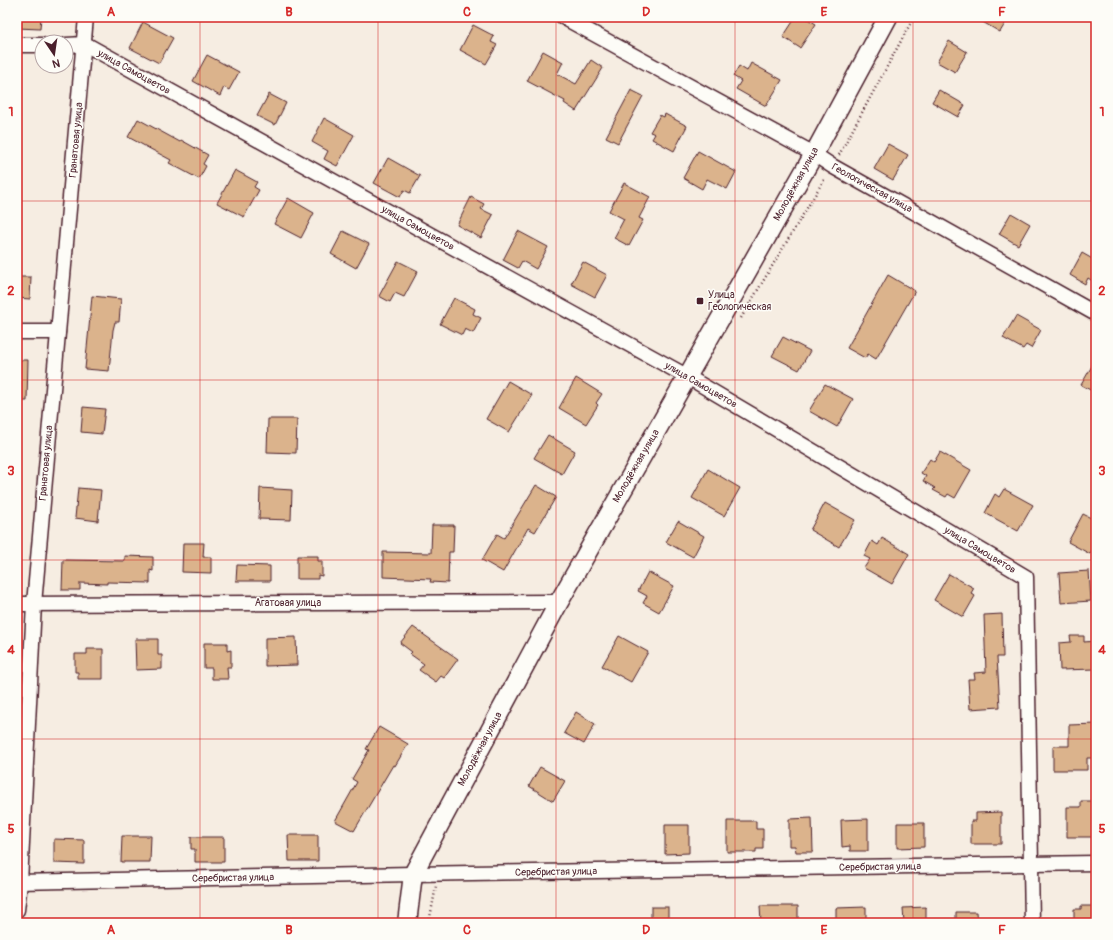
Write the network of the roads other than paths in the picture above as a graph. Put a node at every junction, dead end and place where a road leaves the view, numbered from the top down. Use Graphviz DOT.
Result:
graph roads {
  1 [pos="86,17"];
  2 [pos="563,17"];
  3 [pos="888,17"];
  4 [pos="74,44"];
  5 [pos="85,44"];
  6 [pos="17,45"];
  7 [pos="34,45"];
  8 [pos="814,154"];
  9 [pos="1096,314"];
  10 [pos="17,332"];
  11 [pos="58,332"];
  12 [pos="688,376"];
  13 [pos="559,602"];
  14 [pos="17,604"];
  15 [pos="34,604"];
  16 [pos="1096,863"];
  17 [pos="1030,864"];
  18 [pos="413,874"];
  19 [pos="19,882"];
  20 [pos="17,910"];
  21 [pos="407,923"];
  22 [pos="1032,923"];
  1 -- 5 [label="street, Гранатовая улица"];
  2 -- 8 [label="street, Геологическая улица"];
  3 -- 8 [label="street, Молодёжная улица"];
  4 -- 5 [label="street, улица Самоцветов"];
  5 -- 11 [label="street, Гранатовая улица"];
  5 -- 12 [label="street, улица Самоцветов"];
  6 -- 7 [label="street"];
  8 -- 9 [label="street, Геологическая улица"];
  8 -- 12 [label="street, Молодёжная улица"];
  10 -- 11 [label="street"];
  11 -- 15 [label="street, Гранатовая улица"];
  12 -- 13 [label="street, Молодёжная улица"];
  12 -- 17 [label="street, улица Самоцветов"];
  13 -- 15 [label="street, Агатовая улица"];
  13 -- 18 [label="street, Молодёжная улица"];
  14 -- 15 [label="street, Агатовая улица"];
  15 -- 19 [label="street, Гранатовая улица"];
  16 -- 17 [label="street, Серебристая улица"];
  17 -- 18 [label="street, Серебристая улица"];
  17 -- 22 [label="street, улица Самоцветов"];
  18 -- 19 [label="street, Серебристая улица"];
  18 -- 21 [label="street, Молодёжная улица"];
  19 -- 20 [label="street, Гранатовая улица"];
}
